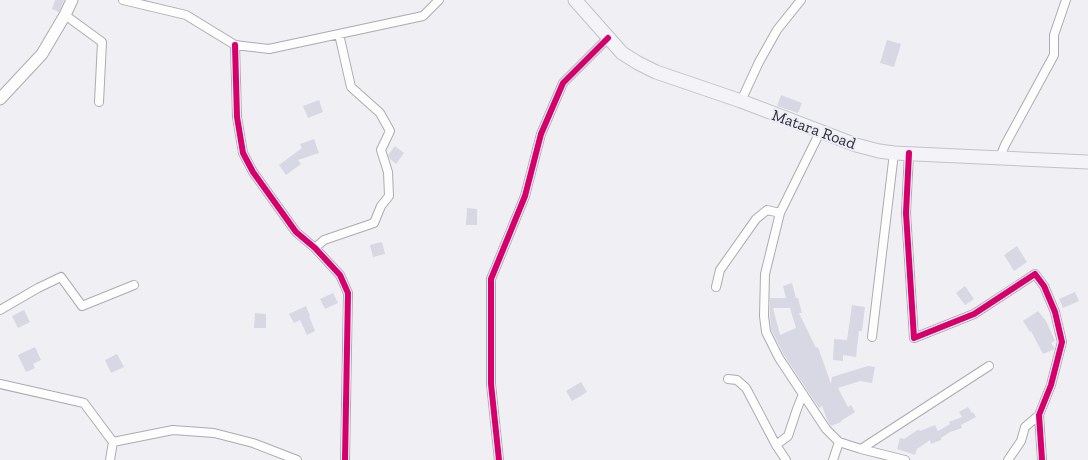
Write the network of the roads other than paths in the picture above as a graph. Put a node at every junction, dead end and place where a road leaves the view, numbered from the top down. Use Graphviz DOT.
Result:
graph roads {
  1 [pos="72,0"];
  2 [pos="123,0"];
  3 [pos="439,0"];
  4 [pos="575,0"];
  5 [pos="801,0"];
  6 [pos="1066,0"];
  7 [pos="65,15"];
  8 [pos="339,34"];
  9 [pos="608,38"];
  10 [pos="235,45"];
  11 [pos="0,99"];
  12 [pos="741,101"];
  13 [pos="99,102"];
  14 [pos="820,132"];
  15 [pos="894,153"];
  16 [pos="909,153"];
  17 [pos="1000,157"];
  18 [pos="1088,162"];
  19 [pos="780,213"];
  20 [pos="315,248"];
  21 [pos="134,285"];
  22 [pos="716,287"];
  23 [pos="0,310"];
  24 [pos="872,337"];
  25 [pos="989,366"];
  26 [pos="728,379"];
  27 [pos="0,384"];
  28 [pos="803,394"];
  29 [pos="1038,415"];
  30 [pos="113,442"];
  31 [pos="839,442"];
  32 [pos="776,445"];
  33 [pos="862,449"];
  34 [pos="110,460"];
  35 [pos="297,460"];
  36 [pos="345,460"];
  37 [pos="499,460"];
  38 [pos="786,460"];
  39 [pos="832,460"];
  40 [pos="905,460"];
  41 [pos="1008,460"];
  42 [pos="1042,460"];
  1 -- 7 [label="main road"];
  2 -- 10 [label="street"];
  3 -- 8 [label="street"];
  4 -- 9 [label="highway, Matara Road"];
  5 -- 12 [label="street"];
  6 -- 17 [label="street"];
  7 -- 11 [label="main road"];
  7 -- 13 [label="street"];
  8 -- 10 [label="street"];
  8 -- 20 [label="street"];
  9 -- 12 [label="highway, Matara Road"];
  9 -- 37 [label="street"];
  10 -- 20 [label="street"];
  12 -- 14 [label="highway, Matara Road"];
  14 -- 15 [label="highway, Matara Road"];
  14 -- 19 [label="street"];
  15 -- 16 [label="highway, Matara Road"];
  15 -- 24 [label="street"];
  16 -- 17 [label="highway, Matara Road"];
  16 -- 29 [label="street"];
  17 -- 18 [label="highway, Matara Road"];
  19 -- 22 [label="street"];
  19 -- 28 [label="street"];
  20 -- 36 [label="street"];
  21 -- 23 [label="street"];
  25 -- 33 [label="street"];
  26 -- 32 [label="street"];
  27 -- 30 [label="street"];
  28 -- 31 [label="street"];
  28 -- 32 [label="street"];
  29 -- 41 [label="street"];
  29 -- 42 [label="street"];
  30 -- 34 [label="street"];
  30 -- 35 [label="street"];
  31 -- 33 [label="street"];
  31 -- 39 [label="street"];
  32 -- 38 [label="street"];
  33 -- 40 [label="street"];
}
